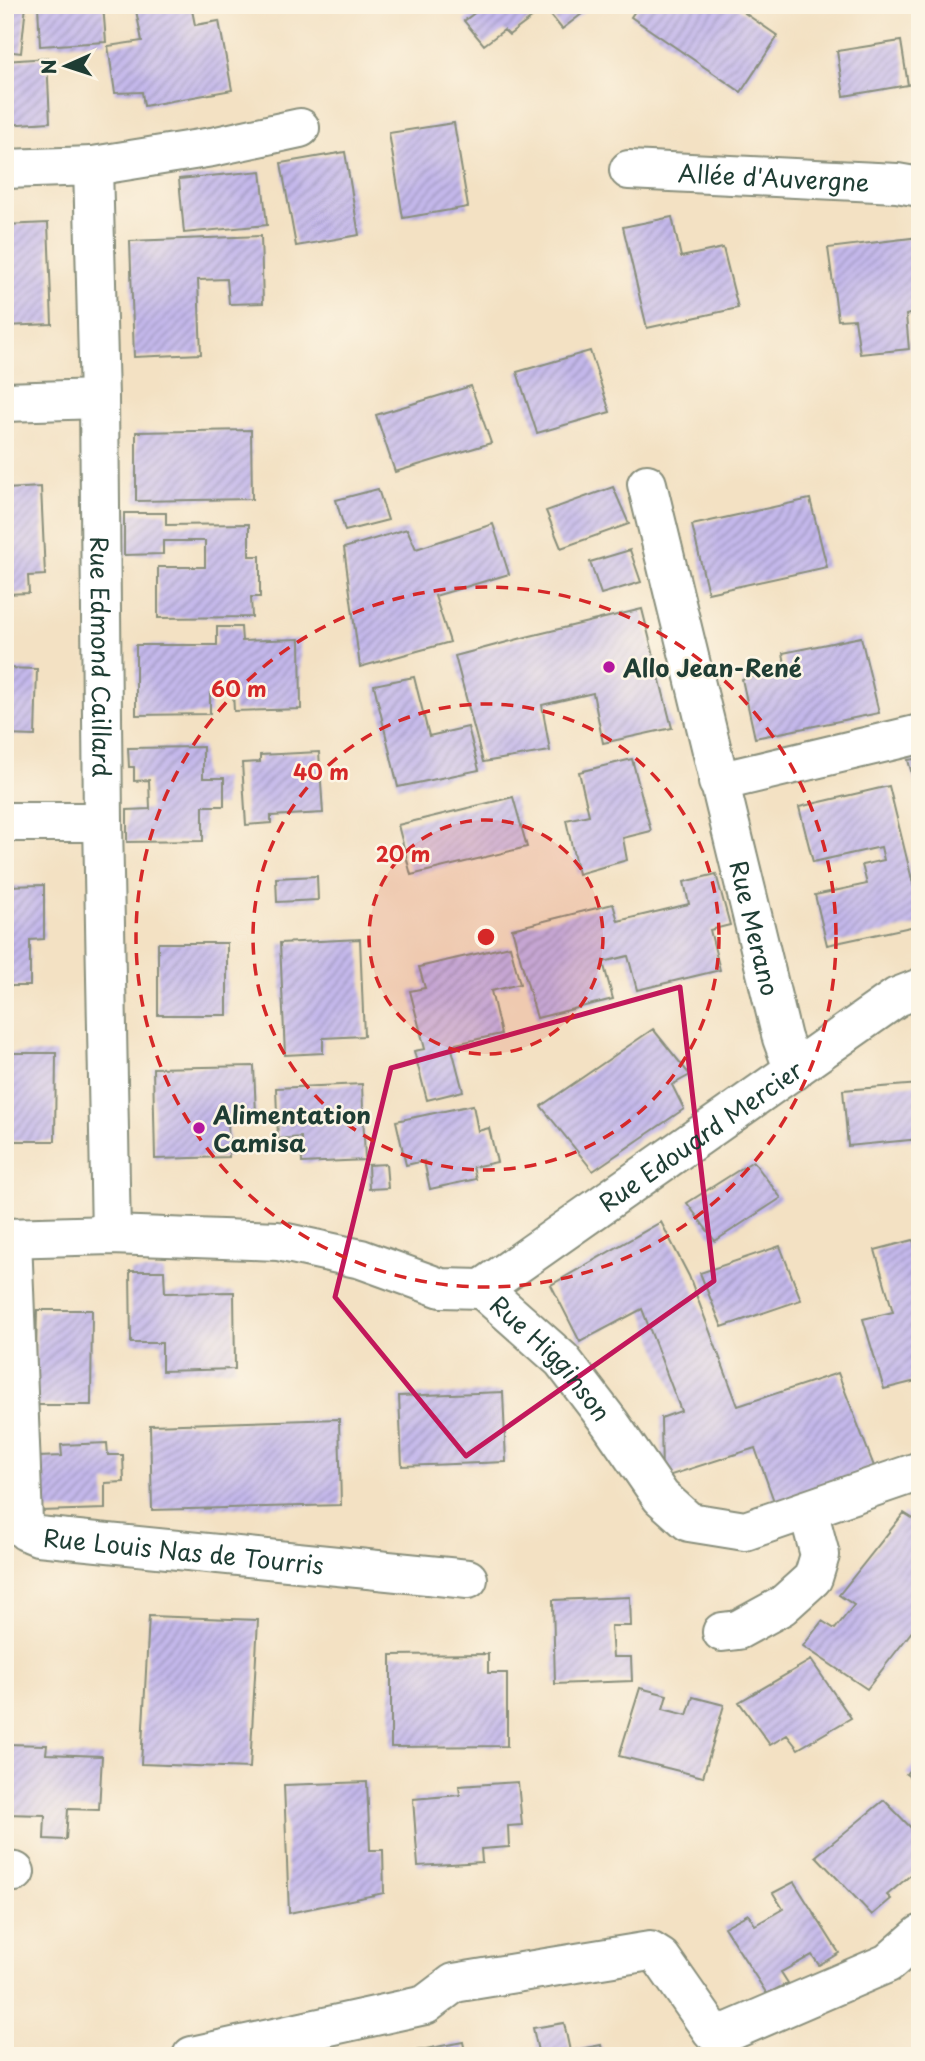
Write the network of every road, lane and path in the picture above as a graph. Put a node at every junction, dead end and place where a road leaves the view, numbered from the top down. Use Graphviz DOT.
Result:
graph roads {
  1 [pos="300,128"];
  2 [pos="93,166"];
  3 [pos="5,169"];
  4 [pos="629,170"];
  5 [pos="920,187"];
  6 [pos="99,399"];
  7 [pos="5,402"];
  8 [pos="647,484"];
  9 [pos="920,734"];
  10 [pos="718,782"];
  11 [pos="5,822"];
  12 [pos="103,822"];
  13 [pos="920,988"];
  14 [pos="794,1071"];
  15 [pos="111,1235"];
  16 [pos="8,1238"];
  17 [pos="482,1289"];
  18 [pos="920,1471"];
  19 [pos="808,1510"];
  20 [pos="468,1579"];
  21 [pos="722,1632"];
  22 [pos="920,1935"];
  23 [pos="192,2056"];
  1 -- 2 [label="street"];
  2 -- 3 [label="street"];
  2 -- 6 [label="street, Rue Edmond Caillard"];
  4 -- 5 [label="street, Allée d'Auvergne"];
  6 -- 7 [label="street"];
  6 -- 12 [label="street, Rue Edmond Caillard"];
  8 -- 10 [label="street, Rue Merano"];
  9 -- 10 [label="street"];
  10 -- 14 [label="street, Rue Merano"];
  11 -- 12 [label="street"];
  12 -- 15 [label="street, Rue Edmond Caillard"];
  13 -- 14 [label="street, Rue Edouard Mercier"];
  14 -- 17 [label="street, Rue Edouard Mercier"];
  15 -- 16 [label="street, Rue Higginson"];
  15 -- 17 [label="street, Rue Higginson"];
  16 -- 20 [label="street, Rue Louis Nas de Tourris"];
  17 -- 19 [label="street, Rue Higginson"];
  18 -- 19 [label="street, Rue Higginson"];
  19 -- 21 [label="street"];
  22 -- 23 [label="street"];
}
